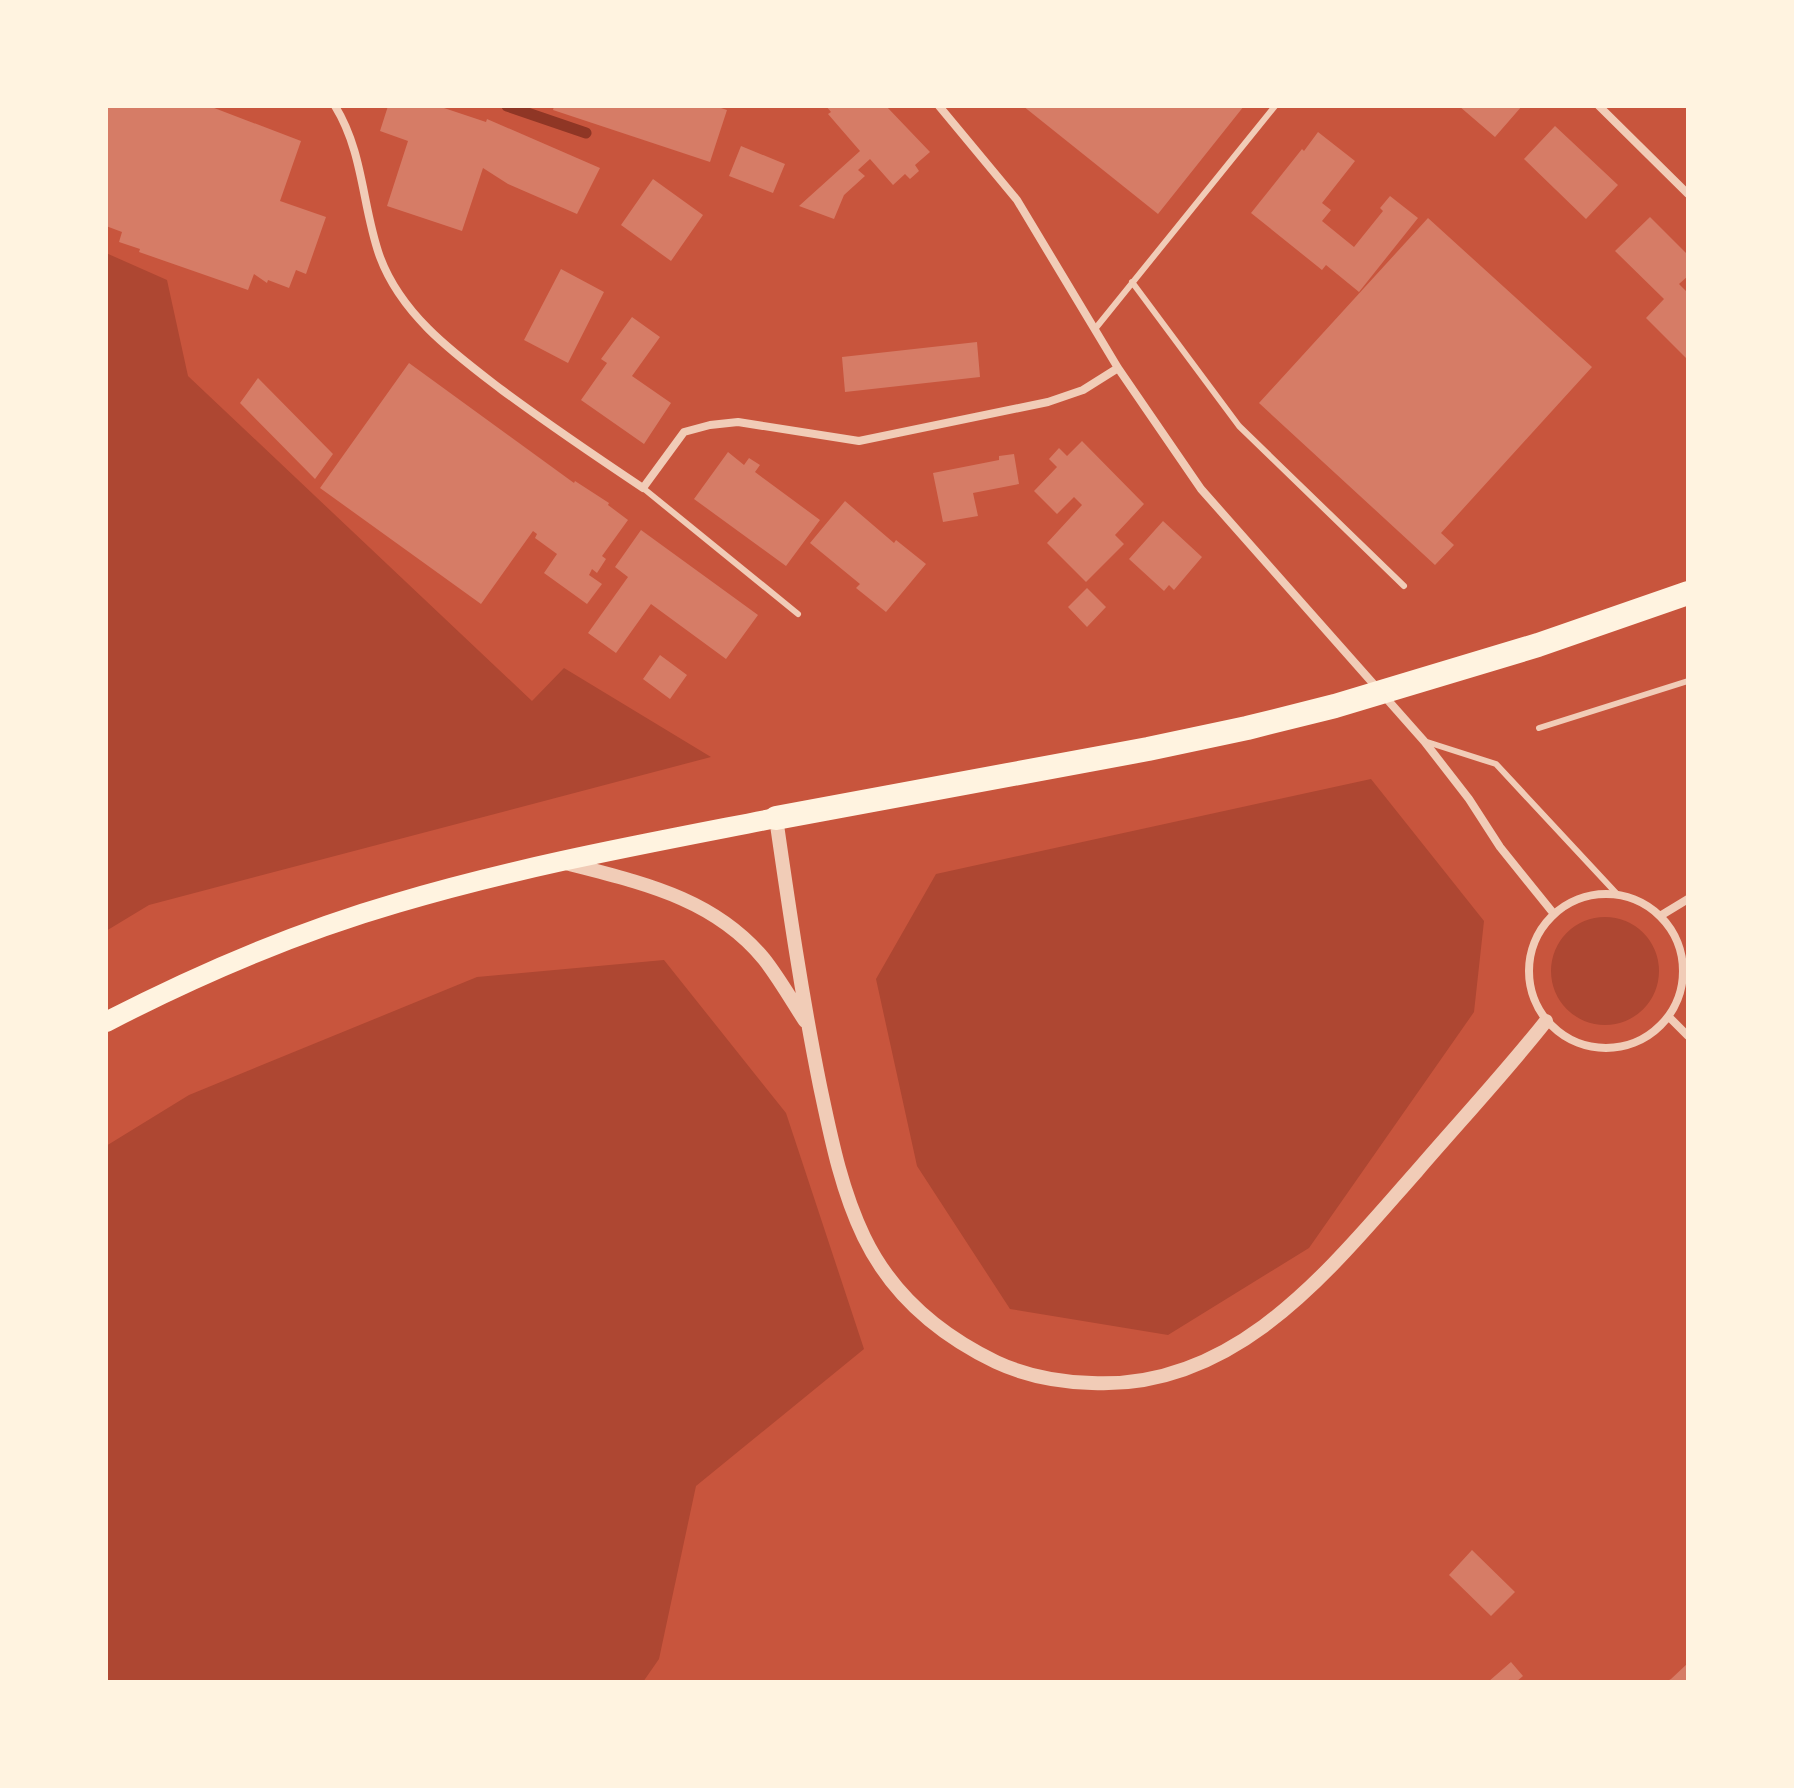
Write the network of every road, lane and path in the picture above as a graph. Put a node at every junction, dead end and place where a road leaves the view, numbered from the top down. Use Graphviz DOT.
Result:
graph roads {
  1 [pos="335,106"];
  2 [pos="939,106"];
  3 [pos="1275,106"];
  4 [pos="1599,106"];
  5 [pos="1688,194"];
  6 [pos="1132,282"];
  7 [pos="1095,329"];
  8 [pos="1118,368"];
  9 [pos="643,488"];
  10 [pos="1404,586"];
  11 [pos="1688,593"];
  12 [pos="798,614"];
  13 [pos="1688,681"];
  14 [pos="1539,728"];
  15 [pos="1424,741"];
  16 [pos="776,818"];
  17 [pos="561,862"];
  18 [pos="1617,894"];
  19 [pos="1688,899"];
  20 [pos="1554,914"];
  21 [pos="1660,916"];
  22 [pos="1669,1017"];
  23 [pos="1546,1021"];
  24 [pos="106,1022"];
  25 [pos="808,1025"];
  26 [pos="1688,1036"];
  1 -- 9 [label="street"];
  2 -- 7 [label="street"];
  3 -- 6 [label="lane"];
  4 -- 5 [label="street"];
  6 -- 7 [label="lane"];
  6 -- 10 [label="lane"];
  7 -- 8 [label="street"];
  8 -- 9 [label="street"];
  8 -- 15 [label="street"];
  9 -- 12 [label="lane"];
  11 -- 16 [label="highway"];
  13 -- 14 [label="lane"];
  15 -- 18 [label="lane"];
  15 -- 20 [label="street"];
  16 -- 17 [label="main road"];
  16 -- 25 [label="street"];
  17 -- 24 [label="main road"];
  17 -- 25 [label="street"];
  18 -- 20 [label="street"];
  18 -- 21 [label="street"];
  19 -- 21 [label="street"];
  20 -- 23 [label="street"];
  21 -- 22 [label="street"];
  22 -- 23 [label="street"];
  22 -- 26 [label="street"];
  23 -- 25 [label="street"];
}
